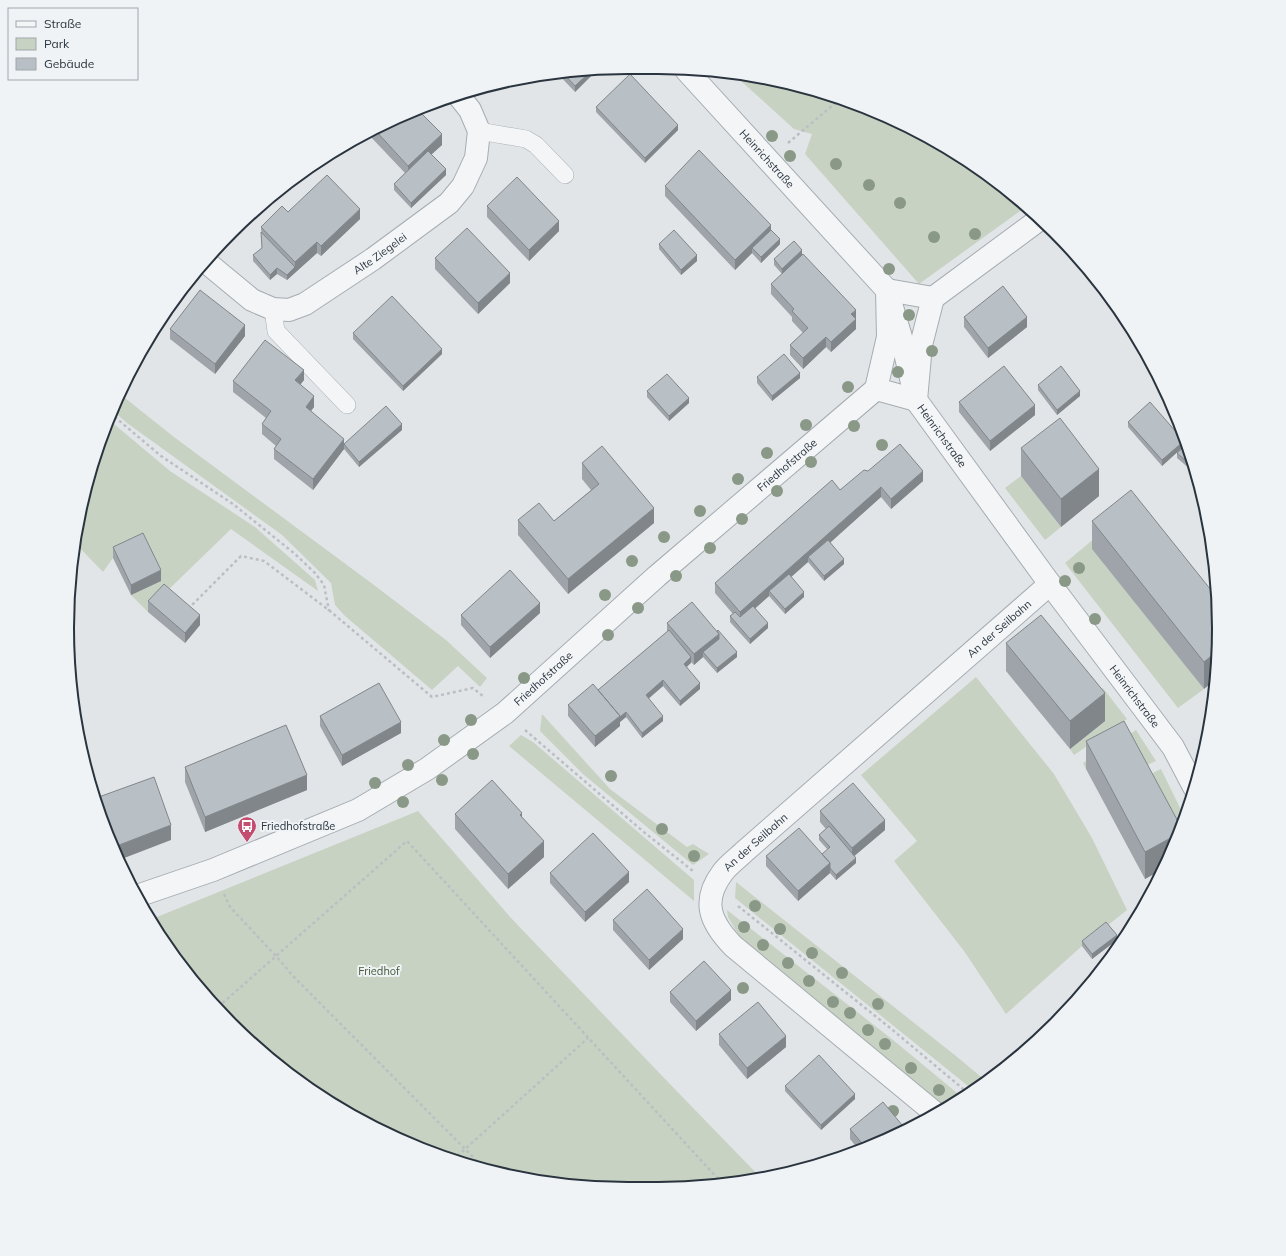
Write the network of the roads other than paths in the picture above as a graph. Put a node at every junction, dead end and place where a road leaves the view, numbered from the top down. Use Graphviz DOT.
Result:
graph roads {
  1 [pos="690,75"];
  2 [pos="462,100"];
  3 [pos="479,131"];
  4 [pos="565,175"];
  5 [pos="1035,222"];
  6 [pos="209,265"];
  7 [pos="887,290"];
  8 [pos="933,298"];
  9 [pos="273,309"];
  10 [pos="876,389"];
  11 [pos="916,400"];
  12 [pos="347,405"];
  13 [pos="1050,584"];
  14 [pos="1190,780"];
  15 [pos="142,894"];
  16 [pos="931,1110"];
  1 -- 7 [label="street, Heinrichstraße"];
  2 -- 3 [label="street, Alte Ziegelei"];
  3 -- 4 [label="lane"];
  3 -- 9 [label="street, Alte Ziegelei"];
  5 -- 8 [label="street"];
  6 -- 9 [label="street, Alte Ziegelei"];
  7 -- 8 [label="street"];
  7 -- 10 [label="street"];
  7 -- 11 [label="street, Heinrichstraße"];
  8 -- 11 [label="street"];
  9 -- 12 [label="lane"];
  10 -- 11 [label="street"];
  10 -- 15 [label="street, Friedhofstraße"];
  11 -- 13 [label="street, Heinrichstraße"];
  13 -- 14 [label="street, Heinrichstraße"];
  13 -- 16 [label="street, An der Seilbahn"];
}
